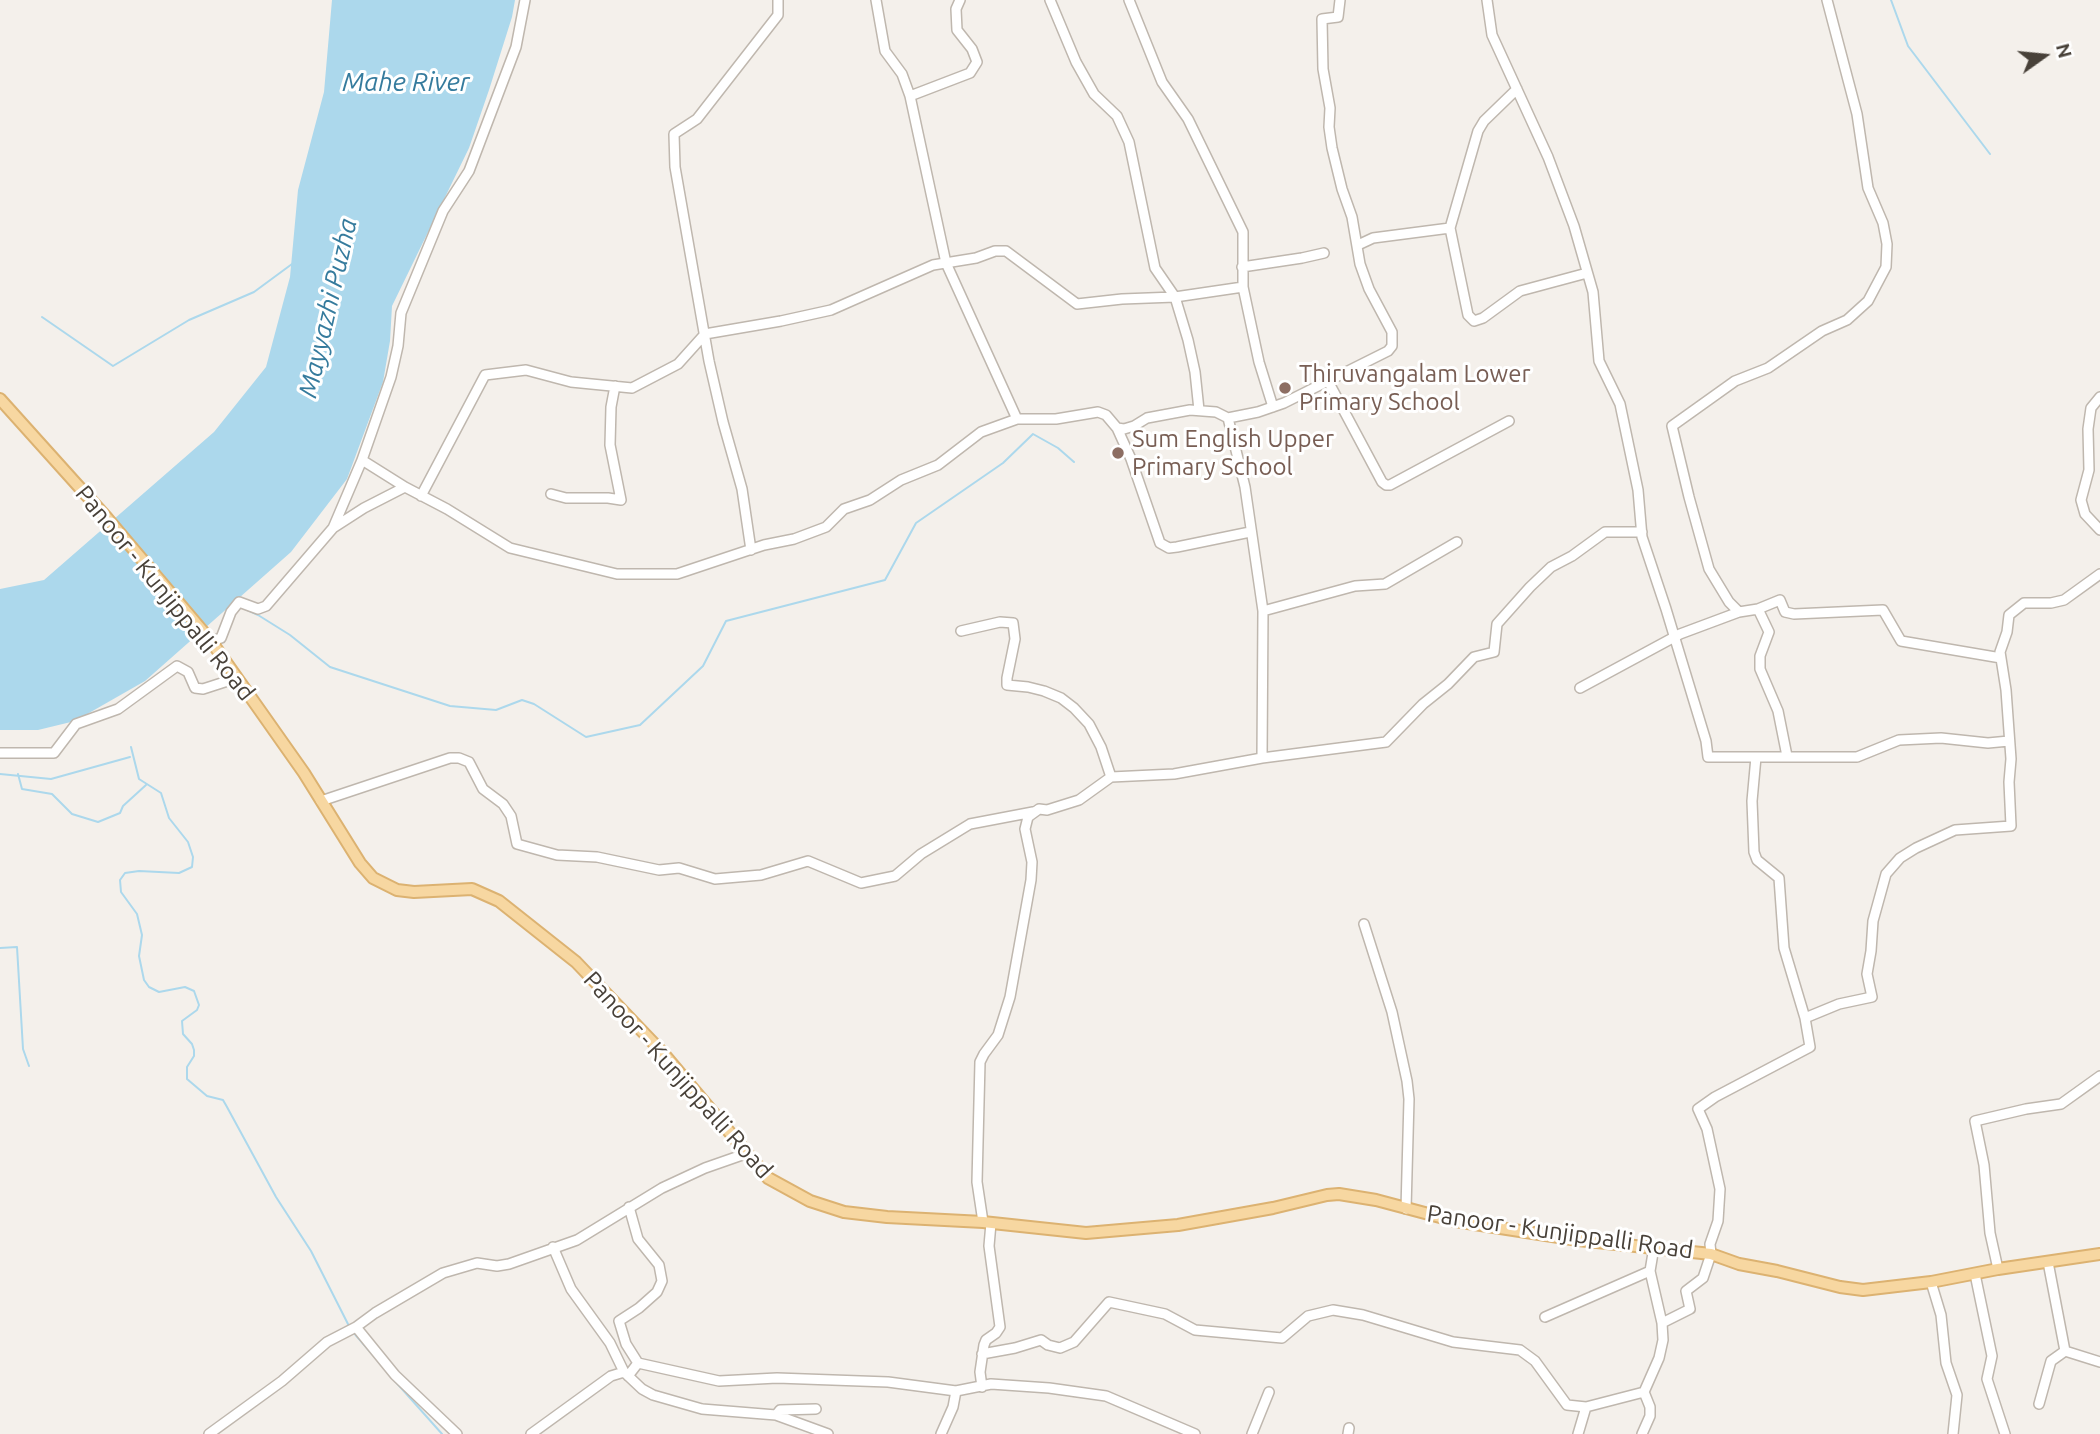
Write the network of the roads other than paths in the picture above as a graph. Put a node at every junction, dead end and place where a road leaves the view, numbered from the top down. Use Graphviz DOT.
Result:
graph roads {
  1 [pos="525,0"];
  2 [pos="778,0"];
  3 [pos="876,0"];
  4 [pos="960,0"];
  5 [pos="1051,0"];
  6 [pos="1129,0"];
  7 [pos="1340,0"];
  8 [pos="1487,0"];
  9 [pos="1827,0"];
  10 [pos="1517,89"];
  11 [pos="910,96"];
  12 [pos="1450,228"];
  13 [pos="1358,245"];
  14 [pos="1324,253"];
  15 [pos="946,263"];
  16 [pos="1242,267"];
  17 [pos="1587,273"];
  18 [pos="1243,287"];
  19 [pos="1175,297"];
  20 [pos="705,334"];
  21 [pos="1328,380"];
  22 [pos="615,386"];
  23 [pos="2100,397"];
  24 [pos="0,399"];
  25 [pos="1273,407"];
  26 [pos="1199,410"];
  27 [pos="1228,418"];
  28 [pos="1017,419"];
  29 [pos="1509,421"];
  30 [pos="1117,428"];
  31 [pos="362,460"];
  32 [pos="405,487"];
  33 [pos="551,494"];
  34 [pos="421,496"];
  35 [pos="333,528"];
  36 [pos="2100,530"];
  37 [pos="1250,532"];
  38 [pos="1642,532"];
  39 [pos="1457,542"];
  40 [pos="751,550"];
  41 [pos="2100,574"];
  42 [pos="1758,609"];
  43 [pos="1263,611"];
  44 [pos="1739,612"];
  45 [pos="961,631"];
  46 [pos="1674,638"];
  47 [pos="211,640"];
  48 [pos="2001,659"];
  49 [pos="237,678"];
  50 [pos="1580,688"];
  51 [pos="2009,741"];
  52 [pos="0,753"];
  53 [pos="1787,756"];
  54 [pos="1756,757"];
  55 [pos="1262,758"];
  56 [pos="1111,777"];
  57 [pos="320,801"];
  58 [pos="1033,811"];
  59 [pos="1364,924"];
  60 [pos="1805,1018"];
  61 [pos="2100,1076"];
  62 [pos="745,1154"];
  63 [pos="629,1207"];
  64 [pos="1406,1209"];
  65 [pos="987,1223"];
  66 [pos="553,1247"];
  67 [pos="1654,1247"];
  68 [pos="1711,1254"];
  69 [pos="2100,1254"];
  70 [pos="2048,1262"];
  71 [pos="1998,1269"];
  72 [pos="1650,1271"];
  73 [pos="1975,1274"];
  74 [pos="1931,1282"];
  75 [pos="1545,1317"];
  76 [pos="1662,1323"];
  77 [pos="352,1329"];
  78 [pos="2065,1351"];
  79 [pos="982,1354"];
  80 [pos="2100,1362"];
  81 [pos="638,1363"];
  82 [pos="626,1374"];
  83 [pos="982,1387"];
  84 [pos="956,1391"];
  85 [pos="1269,1392"];
  86 [pos="1644,1392"];
  87 [pos="2039,1404"];
  88 [pos="1586,1407"];
  89 [pos="816,1409"];
  90 [pos="776,1415"];
  91 [pos="209,1434"];
  92 [pos="457,1434"];
  93 [pos="531,1434"];
  94 [pos="828,1434"];
  95 [pos="941,1434"];
  96 [pos="1195,1434"];
  97 [pos="1252,1434"];
  98 [pos="1578,1434"];
  99 [pos="1642,1434"];
  100 [pos="1953,1434"];
  101 [pos="2005,1434"];
  1 -- 31 [label="street"];
  2 -- 20 [label="street"];
  3 -- 11 [label="street"];
  4 -- 11 [label="street"];
  5 -- 19 [label="street"];
  6 -- 16 [label="street"];
  7 -- 13 [label="street"];
  8 -- 10 [label="street"];
  9 -- 44 [label="street"];
  10 -- 12 [label="street"];
  10 -- 17 [label="street"];
  11 -- 15 [label="street"];
  12 -- 13 [label="street"];
  12 -- 17 [label="street"];
  13 -- 21 [label="street"];
  14 -- 16 [label="street"];
  15 -- 19 [label="street"];
  15 -- 20 [label="street"];
  15 -- 28 [label="street"];
  16 -- 18 [label="street"];
  17 -- 38 [label="street"];
  18 -- 19 [label="street"];
  18 -- 25 [label="street"];
  19 -- 26 [label="street"];
  20 -- 22 [label="street"];
  20 -- 40 [label="street"];
  21 -- 25 [label="street"];
  21 -- 29 [label="street"];
  22 -- 33 [label="street"];
  22 -- 34 [label="street"];
  23 -- 36 [label="street"];
  24 -- 47 [label="main road, Panoor - Kunjippalli Road"];
  25 -- 27 [label="street"];
  26 -- 27 [label="street"];
  26 -- 30 [label="street"];
  27 -- 37 [label="street"];
  28 -- 30 [label="street"];
  28 -- 40 [label="street"];
  30 -- 37 [label="street"];
  31 -- 32 [label="street"];
  31 -- 35 [label="street"];
  32 -- 34 [label="street"];
  32 -- 35 [label="street"];
  34 -- 40 [label="street"];
  35 -- 47 [label="street"];
  37 -- 43 [label="street"];
  38 -- 46 [label="street"];
  38 -- 55 [label="street"];
  39 -- 43 [label="street"];
  41 -- 48 [label="street"];
  42 -- 44 [label="street"];
  42 -- 48 [label="street"];
  42 -- 53 [label="street"];
  43 -- 55 [label="street"];
  44 -- 46 [label="street"];
  45 -- 56 [label="street"];
  46 -- 50 [label="street"];
  46 -- 54 [label="street"];
  47 -- 49 [label="main road, Panoor - Kunjippalli Road"];
  48 -- 51 [label="street"];
  49 -- 52 [label="street"];
  49 -- 57 [label="main road, Panoor - Kunjippalli Road"];
  51 -- 53 [label="street"];
  51 -- 60 [label="street"];
  53 -- 54 [label="street"];
  54 -- 60 [label="street"];
  55 -- 56 [label="street"];
  56 -- 58 [label="street"];
  57 -- 58 [label="street"];
  57 -- 62 [label="main road, Panoor - Kunjippalli Road"];
  58 -- 65 [label="street"];
  59 -- 64 [label="street"];
  60 -- 68 [label="street"];
  61 -- 71 [label="street"];
  62 -- 63 [label="street"];
  62 -- 65 [label="main road, Panoor - Kunjippalli Road"];
  63 -- 66 [label="street"];
  63 -- 81 [label="street"];
  64 -- 65 [label="main road, Panoor - Kunjippalli Road"];
  64 -- 67 [label="main road, Panoor - Kunjippalli Road"];
  65 -- 79 [label="street"];
  66 -- 77 [label="street"];
  66 -- 82 [label="street"];
  67 -- 68 [label="main road, Panoor - Kunjippalli Road"];
  67 -- 72 [label="street"];
  68 -- 74 [label="main road, Panoor - Kunjippalli Road"];
  68 -- 76 [label="street"];
  69 -- 70 [label="main road, Panoor - Kunjippalli Road"];
  70 -- 71 [label="main road, Panoor - Kunjippalli Road"];
  70 -- 78 [label="street"];
  71 -- 73 [label="main road, Panoor - Kunjippalli Road"];
  72 -- 75 [label="street"];
  72 -- 76 [label="street"];
  73 -- 74 [label="main road, Panoor - Kunjippalli Road"];
  73 -- 101 [label="street"];
  74 -- 100 [label="street"];
  76 -- 86 [label="street"];
  77 -- 91 [label="street"];
  77 -- 92 [label="street"];
  78 -- 80 [label="street"];
  78 -- 87 [label="street"];
  79 -- 83 [label="street"];
  79 -- 88 [label="street"];
  81 -- 82 [label="street"];
  81 -- 84 [label="street"];
  82 -- 90 [label="street"];
  82 -- 93 [label="street"];
  83 -- 84 [label="street"];
  83 -- 96 [label="street"];
  84 -- 95 [label="street"];
  85 -- 97 [label="street"];
  86 -- 88 [label="street"];
  86 -- 99 [label="street"];
  88 -- 98 [label="street"];
  89 -- 90 [label="street"];
  90 -- 94 [label="street"];
}
